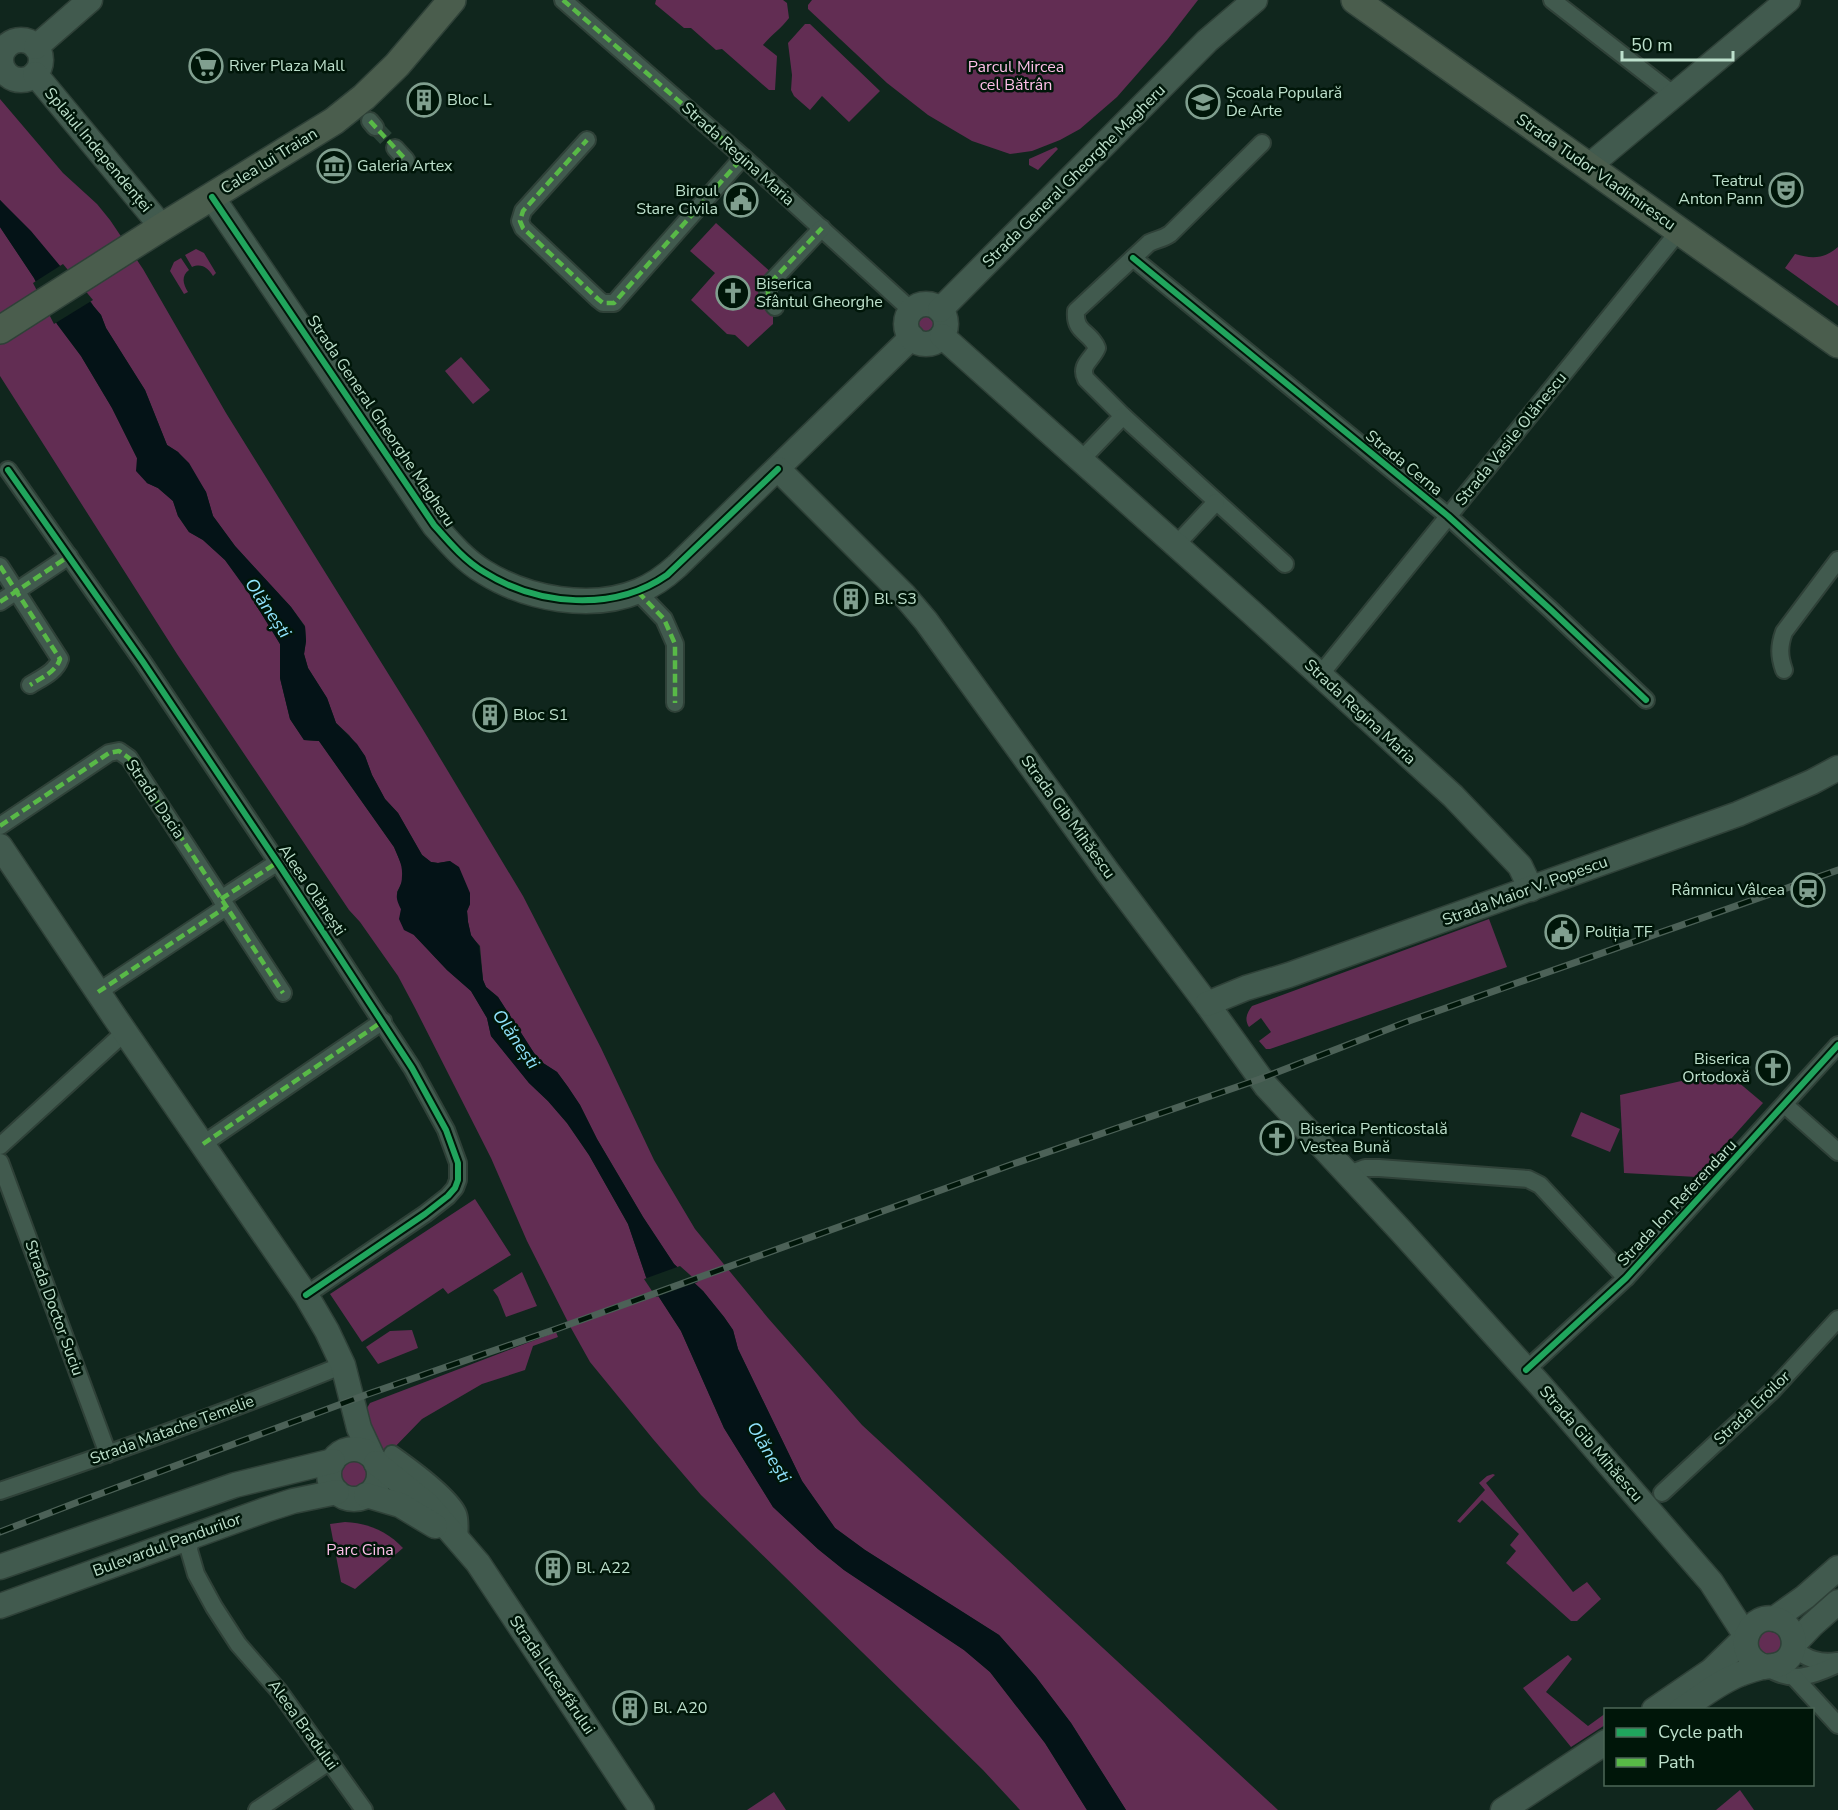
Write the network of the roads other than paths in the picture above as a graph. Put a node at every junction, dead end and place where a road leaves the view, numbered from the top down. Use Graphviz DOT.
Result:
graph roads {
  1 [pos="90,0"];
  2 [pos="452,0"];
  3 [pos="563,0"];
  4 [pos="1227,0"];
  5 [pos="1255,0"];
  6 [pos="1355,0"];
  7 [pos="1552,0"];
  8 [pos="1788,0"];
  9 [pos="4,41"];
  10 [pos="1207,41"];
  11 [pos="36,47"];
  12 [pos="35,74"];
  13 [pos="3,75"];
  14 [pos="1674,95"];
  15 [pos="587,140"];
  16 [pos="1262,143"];
  17 [pos="743,157"];
  18 [pos="1589,166"];
  19 [pos="212,197"];
  20 [pos="162,227"];
  21 [pos="822,228"];
  22 [pos="1679,231"];
  23 [pos="1133,258"];
  24 [pos="775,307"];
  25 [pos="911,310"];
  26 [pos="940,310"];
  27 [pos="0,330"];
  28 [pos="942,336"];
  29 [pos="912,338"];
  30 [pos="1838,344"];
  31 [pos="1123,416"];
  32 [pos="1082,460"];
  33 [pos="778,469"];
  34 [pos="8,470"];
  35 [pos="1216,502"];
  36 [pos="1448,516"];
  37 [pos="1176,545"];
  38 [pos="69,556"];
  39 [pos="1838,560"];
  40 [pos="1285,564"];
  41 [pos="0,566"];
  42 [pos="16,591"];
  43 [pos="638,592"];
  44 [pos="0,602"];
  45 [pos="1784,670"];
  46 [pos="1320,675"];
  47 [pos="30,685"];
  48 [pos="1646,700"];
  49 [pos="675,703"];
  50 [pos="1838,768"];
  51 [pos="0,826"];
  52 [pos="0,846"];
  53 [pos="278,862"];
  54 [pos="1531,889"];
  55 [pos="224,903"];
  56 [pos="1172,958"];
  57 [pos="1246,988"];
  58 [pos="98,992"];
  59 [pos="283,993"];
  60 [pos="1207,1004"];
  61 [pos="383,1021"];
  62 [pos="125,1032"];
  63 [pos="1231,1038"];
  64 [pos="1838,1045"];
  65 [pos="1785,1105"];
  66 [pos="203,1144"];
  67 [pos="0,1146"];
  68 [pos="1838,1152"];
  69 [pos="0,1162"];
  70 [pos="1349,1173"];
  71 [pos="1626,1278"];
  72 [pos="306,1295"];
  73 [pos="1838,1319"];
  74 [pos="343,1365"];
  75 [pos="1526,1370"];
  76 [pos="354,1407"];
  77 [pos="108,1454"];
  78 [pos="338,1456"];
  79 [pos="380,1458"];
  80 [pos="0,1491"];
  81 [pos="337,1492"];
  82 [pos="1662,1493"];
  83 [pos="366,1495"];
  84 [pos="190,1536"];
  85 [pos="459,1542"];
  86 [pos="0,1567"];
  87 [pos="1838,1568"];
  88 [pos="1711,1582"];
  89 [pos="1838,1602"];
  90 [pos="0,1606"];
  91 [pos="1771,1618"];
  92 [pos="1746,1637"];
  93 [pos="1793,1646"];
  94 [pos="1838,1662"];
  95 [pos="1766,1667"];
  96 [pos="1794,1677"];
  97 [pos="1657,1708"];
  98 [pos="1684,1708"];
  99 [pos="1838,1725"];
  100 [pos="1604,1743"];
  101 [pos="1604,1759"];
  102 [pos="330,1761"];
  103 [pos="257,1810"];
  104 [pos="364,1810"];
  105 [pos="642,1810"];
  106 [pos="1503,1810"];
  107 [pos="1528,1810"];
  1 -- 11 [label="main road"];
  2 -- 19 [label="main road, Calea lui Traian"];
  3 -- 17 [label="street, Strada Regina Maria"];
  4 -- 10 [label="main road, Strada General Gheorghe Magheru"];
  5 -- 10 [label="main road, Strada General Gheorghe Magheru"];
  6 -- 18 [label="main road, Strada Tudor Vladimirescu"];
  7 -- 14 [label="street"];
  8 -- 14 [label="main road"];
  9 -- 11 [label="main road"];
  9 -- 13 [label="main road"];
  10 -- 26 [label="main road, Strada General Gheorghe Magheru"];
  11 -- 12 [label="main road"];
  12 -- 13 [label="main road"];
  12 -- 20 [label="main road, Splaiul Independenței"];
  14 -- 18 [label="main road"];
  15 -- 17 [label="street"];
  16 -- 23 [label="street"];
  17 -- 21 [label="street, Strada Regina Maria"];
  18 -- 22 [label="main road, Strada Tudor Vladimirescu"];
  19 -- 20 [label="main road, Calea lui Traian"];
  19 -- 43 [label="main road, Strada General Gheorghe Magheru"];
  20 -- 27 [label="main road, Calea lui Traian"];
  21 -- 24 [label="street"];
  21 -- 25 [label="street, Strada Regina Maria"];
  22 -- 30 [label="main road, Strada Tudor Vladimirescu"];
  22 -- 36 [label="street, Strada Vasile Olănescu"];
  23 -- 31 [label="street"];
  23 -- 36 [label="street, Strada Cerna"];
  25 -- 26 [label="main road"];
  25 -- 29 [label="main road"];
  26 -- 28 [label="main road"];
  28 -- 29 [label="main road"];
  28 -- 32 [label="main road, Strada Regina Maria"];
  29 -- 33 [label="main road, Strada General Gheorghe Magheru"];
  31 -- 32 [label="street"];
  31 -- 35 [label="street"];
  32 -- 37 [label="main road, Strada Regina Maria"];
  33 -- 43 [label="main road, Strada General Gheorghe Magheru"];
  33 -- 56 [label="main road, Strada Gib Mihăescu"];
  34 -- 38 [label="street, Aleea Olănești"];
  35 -- 37 [label="street"];
  35 -- 40 [label="street"];
  36 -- 46 [label="street, Strada Vasile Olănescu"];
  36 -- 48 [label="street, Strada Cerna"];
  37 -- 46 [label="main road, Strada Regina Maria"];
  38 -- 42 [label="street"];
  38 -- 53 [label="street, Aleea Olănești"];
  39 -- 45 [label="street"];
  41 -- 42 [label="street"];
  42 -- 44 [label="street"];
  42 -- 47 [label="street"];
  43 -- 49 [label="street"];
  46 -- 54 [label="main road, Strada Regina Maria"];
  50 -- 54 [label="main road, Strada Maior V. Popescu"];
  51 -- 55 [label="street, Strada Dacia"];
  52 -- 58 [label="main road"];
  53 -- 55 [label="street"];
  53 -- 61 [label="street, Aleea Olănești"];
  54 -- 57 [label="main road, Strada Maior V. Popescu"];
  55 -- 58 [label="street"];
  55 -- 59 [label="street, Strada Dacia"];
  56 -- 57 [label="main road"];
  56 -- 60 [label="main road, Strada Gib Mihăescu"];
  57 -- 60 [label="main road, Strada Maior V. Popescu"];
  57 -- 63 [label="main road"];
  58 -- 62 [label="main road"];
  60 -- 63 [label="main road, Strada Gib Mihăescu"];
  61 -- 66 [label="street"];
  61 -- 72 [label="street, Aleea Olănești"];
  62 -- 66 [label="main road"];
  62 -- 67 [label="street"];
  63 -- 70 [label="main road, Strada Gib Mihăescu"];
  64 -- 65 [label="street, Strada Ion Referendaru"];
  65 -- 68 [label="street"];
  65 -- 71 [label="street, Strada Ion Referendaru"];
  66 -- 72 [label="main road"];
  69 -- 77 [label="street, Strada Doctor Suciu"];
  70 -- 71 [label="street"];
  70 -- 75 [label="main road, Strada Gib Mihăescu"];
  71 -- 75 [label="street, Strada Ion Referendaru"];
  72 -- 74 [label="main road"];
  73 -- 82 [label="street, Strada Eroilor"];
  74 -- 76 [label="main road"];
  74 -- 77 [label="street, Strada Matache Temelie"];
  75 -- 88 [label="main road, Strada Gib Mihăescu"];
  76 -- 78 [label="main road"];
  76 -- 79 [label="main road"];
  77 -- 80 [label="street, Strada Matache Temelie"];
  78 -- 79 [label="main road, Bulevardul Pandurilor"];
  78 -- 81 [label="main road"];
  78 -- 86 [label="main road, Bulevardul Pandurilor"];
  79 -- 83 [label="main road"];
  79 -- 85 [label="main road, Strada Luceafărului"];
  81 -- 83 [label="main road, Bulevardul Pandurilor"];
  81 -- 84 [label="main road, Bulevardul Pandurilor"];
  83 -- 85 [label="main road, Strada Luceafărului"];
  84 -- 90 [label="main road, Bulevardul Pandurilor"];
  84 -- 102 [label="street, Aleea Bradului"];
  85 -- 105 [label="main road, Strada Luceafărului"];
  87 -- 91 [label="main road"];
  88 -- 91 [label="main road, Strada Gib Mihăescu"];
  88 -- 92 [label="main road, Strada Gib Mihăescu"];
  89 -- 93 [label="main road"];
  91 -- 92 [label="main road"];
  91 -- 93 [label="main road"];
  92 -- 95 [label="main road"];
  92 -- 97 [label="main road"];
  93 -- 94 [label="street"];
  93 -- 95 [label="main road"];
  94 -- 96 [label="street"];
  95 -- 96 [label="street"];
  95 -- 98 [label="main road"];
  96 -- 99 [label="street"];
  100 -- 106 [label="main road"];
  101 -- 107 [label="main road"];
  102 -- 103 [label="street"];
  102 -- 104 [label="street, Aleea Bradului"];
}
